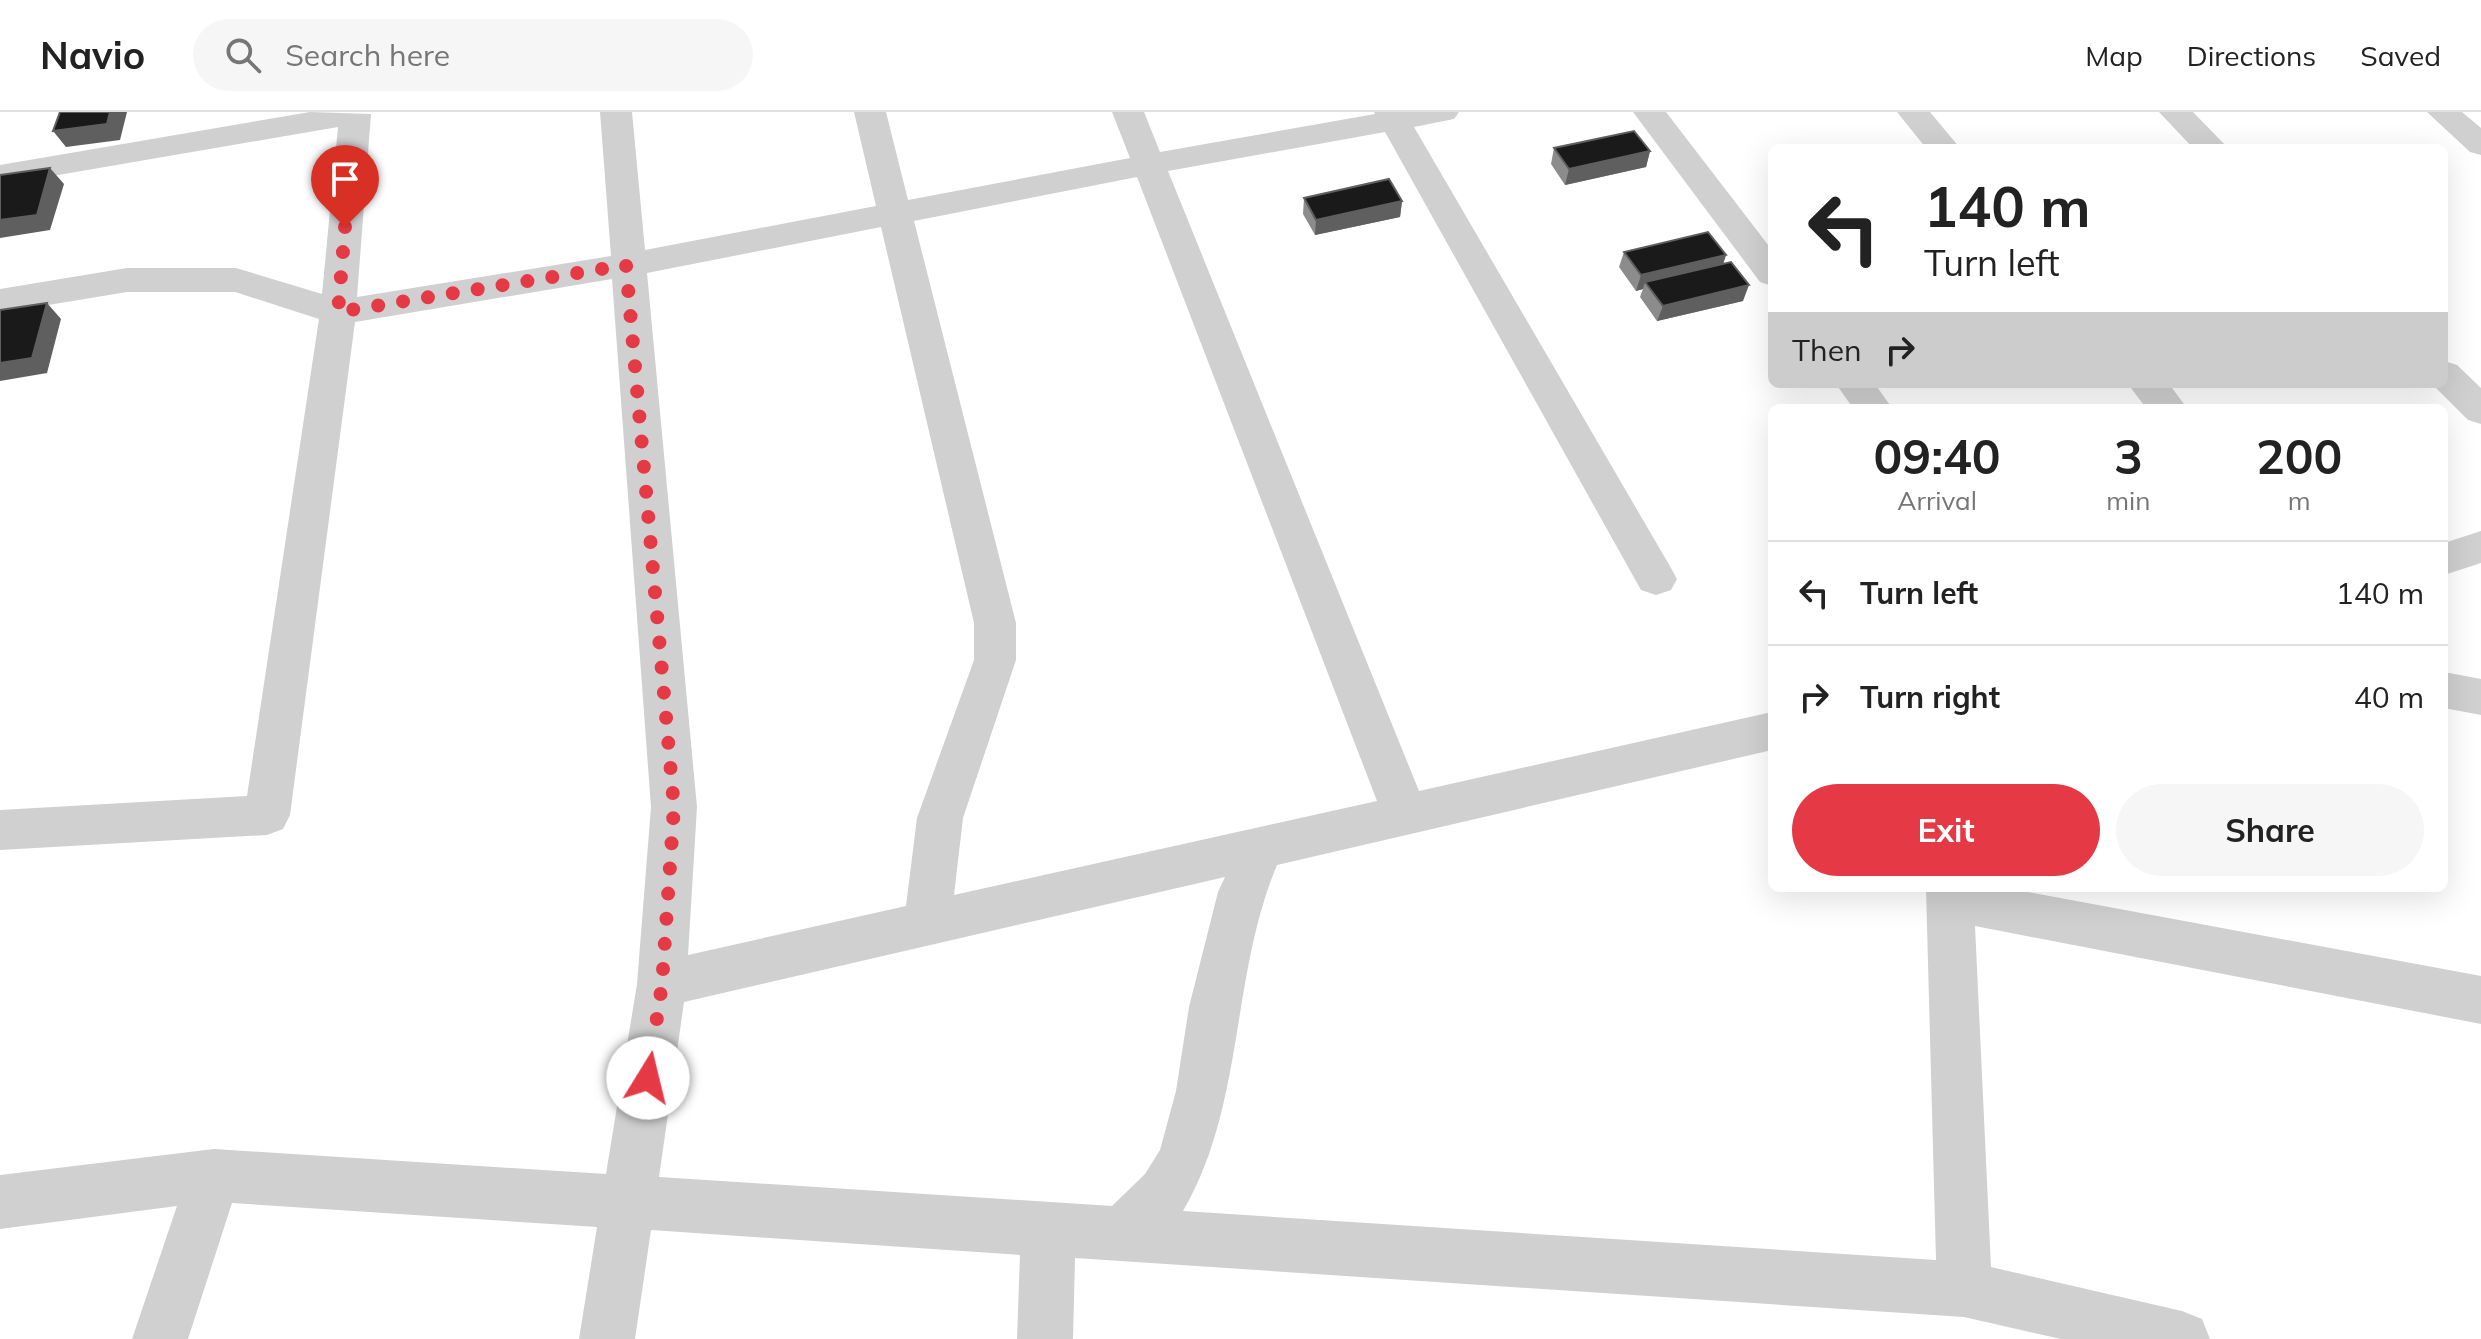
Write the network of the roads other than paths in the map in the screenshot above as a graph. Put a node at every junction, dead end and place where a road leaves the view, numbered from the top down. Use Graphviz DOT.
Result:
graph roads {
  1 [pos="616,112"];
  2 [pos="870,112"];
  3 [pos="1128,112"];
  4 [pos="1443,112"];
  5 [pos="1649,112"];
  6 [pos="1913,112"];
  7 [pos="2175,112"];
  8 [pos="2443,112"];
  9 [pos="355,113"];
  10 [pos="1393,116"];
  11 [pos="1941,144"];
  12 [pos="2208,144"];
  13 [pos="2481,145"];
  14 [pos="1146,165"];
  15 [pos="0,175"];
  16 [pos="894,213"];
  17 [pos="626,265"];
  18 [pos="1768,269"];
  19 [pos="0,301"];
  20 [pos="338,312"];
  21 [pos="2448,378"];
  22 [pos="2150,388"];
  23 [pos="2164,404"];
  24 [pos="2481,410"];
  25 [pos="2481,547"];
  26 [pos="2448,558"];
  27 [pos="1656,579"];
  28 [pos="2448,691"];
  29 [pos="2481,697"];
  30 [pos="1768,732"];
  31 [pos="1405,814"];
  32 [pos="0,830"];
  33 [pos="1261,848"];
  34 [pos="1950,894"];
  35 [pos="927,926"];
  36 [pos="662,984"];
  37 [pos="2481,1000"];
  38 [pos="214,1175"];
  39 [pos="0,1202"];
  40 [pos="629,1202"];
  41 [pos="1048,1229"];
  42 [pos="1122,1234"];
  43 [pos="1964,1289"];
  44 [pos="160,1339"];
  45 [pos="607,1339"];
  46 [pos="1045,1339"];
  47 [pos="2182,1339"];
  1 -- 17 [label="street"];
  2 -- 16 [label="street"];
  3 -- 14 [label="street"];
  4 -- 10 [label="street"];
  5 -- 18 [label="street"];
  6 -- 11 [label="street"];
  7 -- 12 [label="street"];
  8 -- 13 [label="street"];
  9 -- 15 [label="street"];
  9 -- 20 [label="street"];
  10 -- 14 [label="street"];
  10 -- 27 [label="street"];
  14 -- 16 [label="street"];
  14 -- 31 [label="street"];
  16 -- 17 [label="street"];
  16 -- 35 [label="street"];
  17 -- 20 [label="street"];
  17 -- 36 [label="street"];
  19 -- 20 [label="street"];
  20 -- 32 [label="street"];
  21 -- 24 [label="street"];
  22 -- 23 [label="street"];
  25 -- 26 [label="street"];
  28 -- 29 [label="street"];
  30 -- 31 [label="street"];
  31 -- 33 [label="street"];
  33 -- 35 [label="street"];
  33 -- 42 [label="street"];
  34 -- 37 [label="street"];
  34 -- 43 [label="street"];
  35 -- 36 [label="street"];
  36 -- 40 [label="street"];
  38 -- 39 [label="street"];
  38 -- 40 [label="street"];
  38 -- 44 [label="street"];
  40 -- 41 [label="street"];
  40 -- 45 [label="street"];
  41 -- 42 [label="street"];
  41 -- 46 [label="street"];
  42 -- 43 [label="street"];
  43 -- 47 [label="street"];
}
